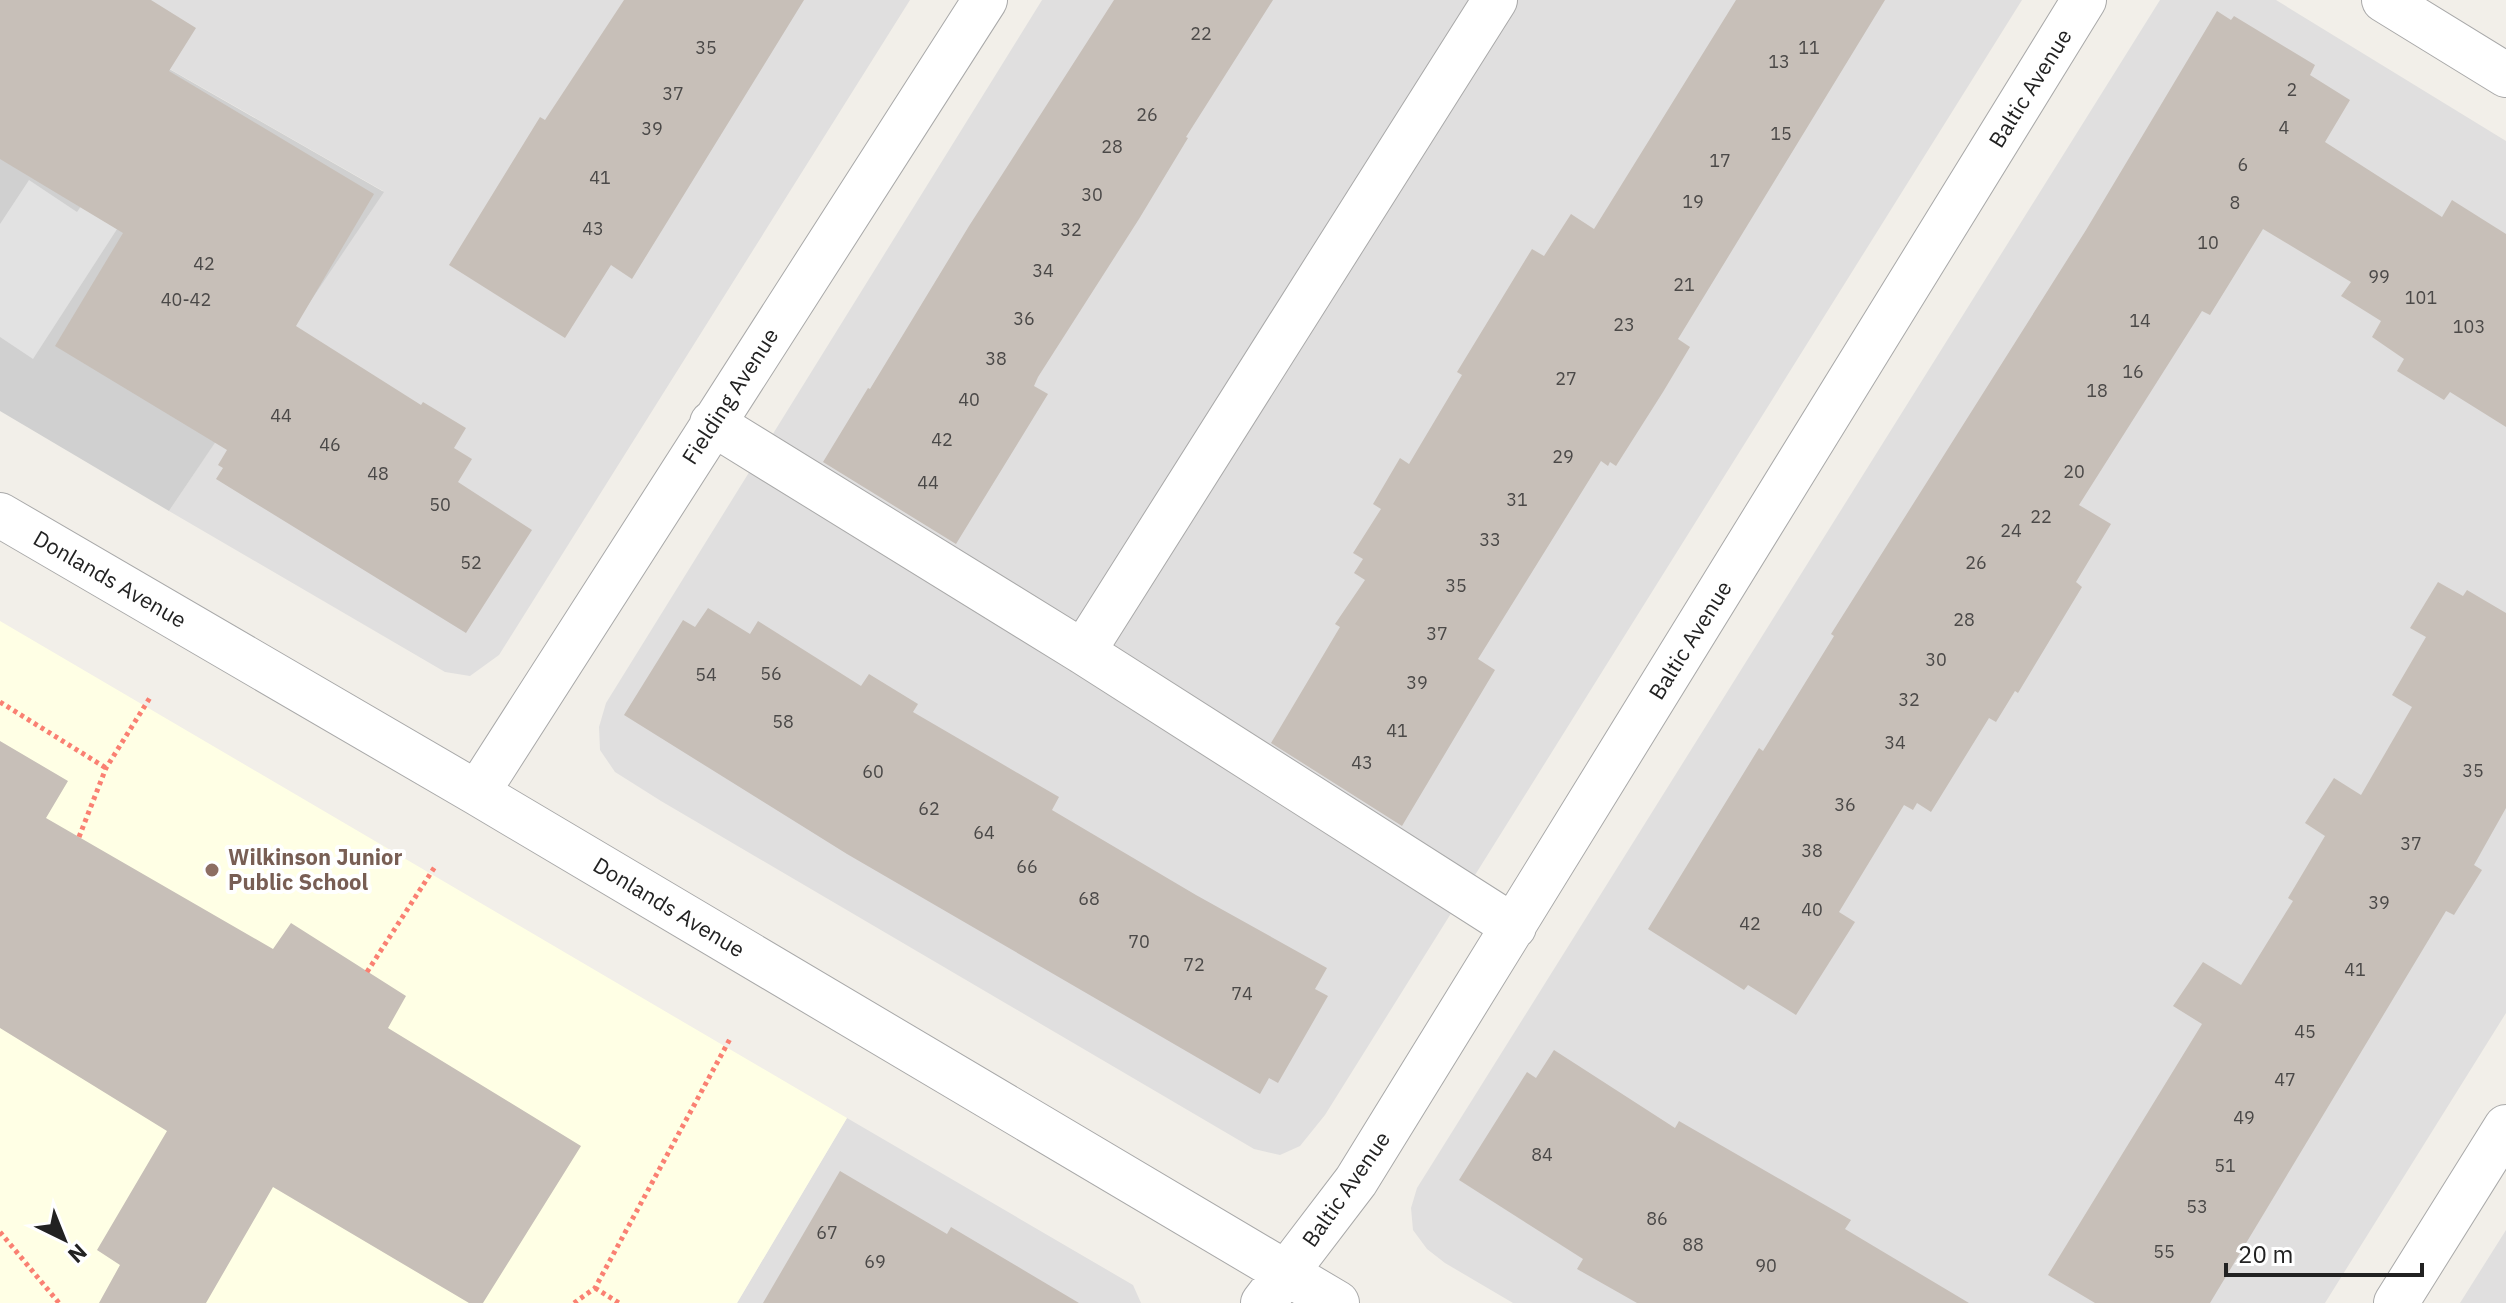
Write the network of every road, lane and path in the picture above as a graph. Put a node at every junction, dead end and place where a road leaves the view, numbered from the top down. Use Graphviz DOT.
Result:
graph roads {
  1 [pos="985,0"];
  2 [pos="1495,0"];
  3 [pos="2084,0"];
  4 [pos="2384,0"];
  5 [pos="2506,75"];
  6 [pos="712,423"];
  7 [pos="0,515"];
  8 [pos="1083,652"];
  9 [pos="151,696"];
  10 [pos="0,702"];
  11 [pos="106,768"];
  12 [pos="477,793"];
  13 [pos="79,837"];
  14 [pos="436,865"];
  15 [pos="1514,927"];
  16 [pos="367,972"];
  17 [pos="731,1037"];
  18 [pos="2506,1127"];
  19 [pos="0,1232"];
  20 [pos="595,1288"];
  21 [pos="1275,1288"];
  22 [pos="59,1303"];
  23 [pos="574,1303"];
  24 [pos="619,1303"];
  25 [pos="1337,1303"];
  26 [pos="2396,1303"];
  1 -- 6 [label="street, Fielding Avenue"];
  2 -- 8 [label="street"];
  3 -- 15 [label="street, Baltic Avenue"];
  4 -- 5 [label="street"];
  6 -- 8 [label="street"];
  6 -- 12 [label="street, Fielding Avenue"];
  7 -- 12 [label="street, Donlands Avenue"];
  8 -- 15 [label="street"];
  9 -- 11 [label="path"];
  10 -- 11 [label="path"];
  11 -- 13 [label="path"];
  12 -- 21 [label="street, Donlands Avenue"];
  14 -- 16 [label="path"];
  15 -- 21 [label="street, Baltic Avenue"];
  17 -- 20 [label="path"];
  18 -- 26 [label="street"];
  19 -- 22 [label="path"];
  20 -- 23 [label="path"];
  20 -- 24 [label="path"];
  21 -- 25 [label="street, Donlands Avenue"];
}
